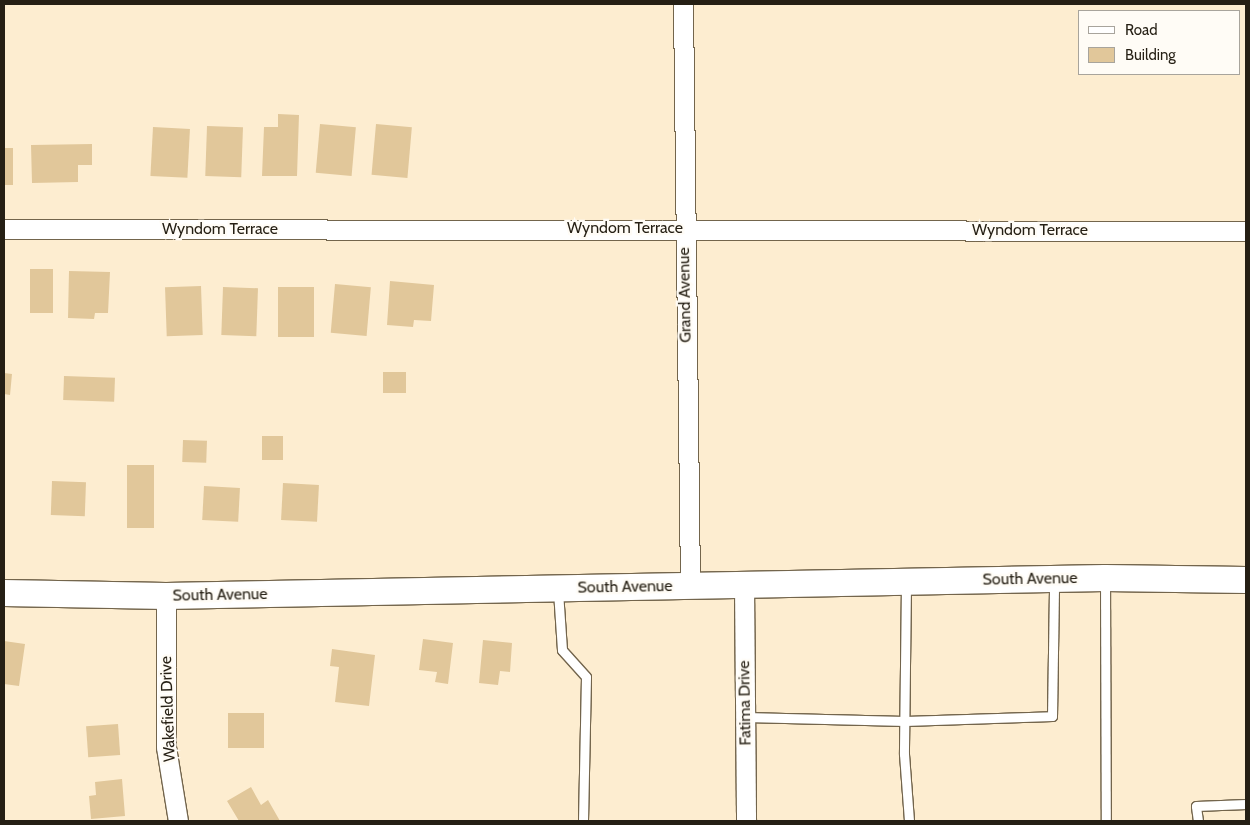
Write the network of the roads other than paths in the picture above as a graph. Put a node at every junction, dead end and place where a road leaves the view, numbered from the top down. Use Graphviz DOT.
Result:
graph roads {
  1 [pos="683,4"];
  2 [pos="684,228"];
  3 [pos="4,229"];
  4 [pos="1246,231"];
  5 [pos="1105,578"];
  6 [pos="1054,579"];
  7 [pos="1246,580"];
  8 [pos="906,582"];
  9 [pos="744,585"];
  10 [pos="690,586"];
  11 [pos="558,588"];
  12 [pos="4,593"];
  13 [pos="166,596"];
  14 [pos="745,717"];
  15 [pos="905,721"];
  16 [pos="1246,804"];
  17 [pos="178,821"];
  18 [pos="583,821"];
  19 [pos="746,821"];
  20 [pos="909,821"];
  21 [pos="1106,821"];
  22 [pos="1198,821"];
  1 -- 2 [label="street, Grand Avenue"];
  2 -- 3 [label="street, Wyndom Terrace"];
  2 -- 4 [label="street, Wyndom Terrace"];
  2 -- 10 [label="street, Grand Avenue"];
  5 -- 6 [label="street, South Avenue"];
  5 -- 7 [label="street, South Avenue"];
  5 -- 21 [label="lane"];
  6 -- 8 [label="street, South Avenue"];
  6 -- 15 [label="lane"];
  8 -- 9 [label="street, South Avenue"];
  8 -- 15 [label="lane"];
  9 -- 10 [label="street, South Avenue"];
  9 -- 14 [label="street, Fatima Drive"];
  10 -- 11 [label="street, South Avenue"];
  11 -- 13 [label="street, South Avenue"];
  11 -- 18 [label="lane"];
  12 -- 13 [label="street, South Avenue"];
  13 -- 17 [label="street, Wakefield Drive"];
  14 -- 15 [label="lane"];
  14 -- 19 [label="street, Fatima Drive"];
  15 -- 20 [label="lane"];
  16 -- 22 [label="lane"];
}
